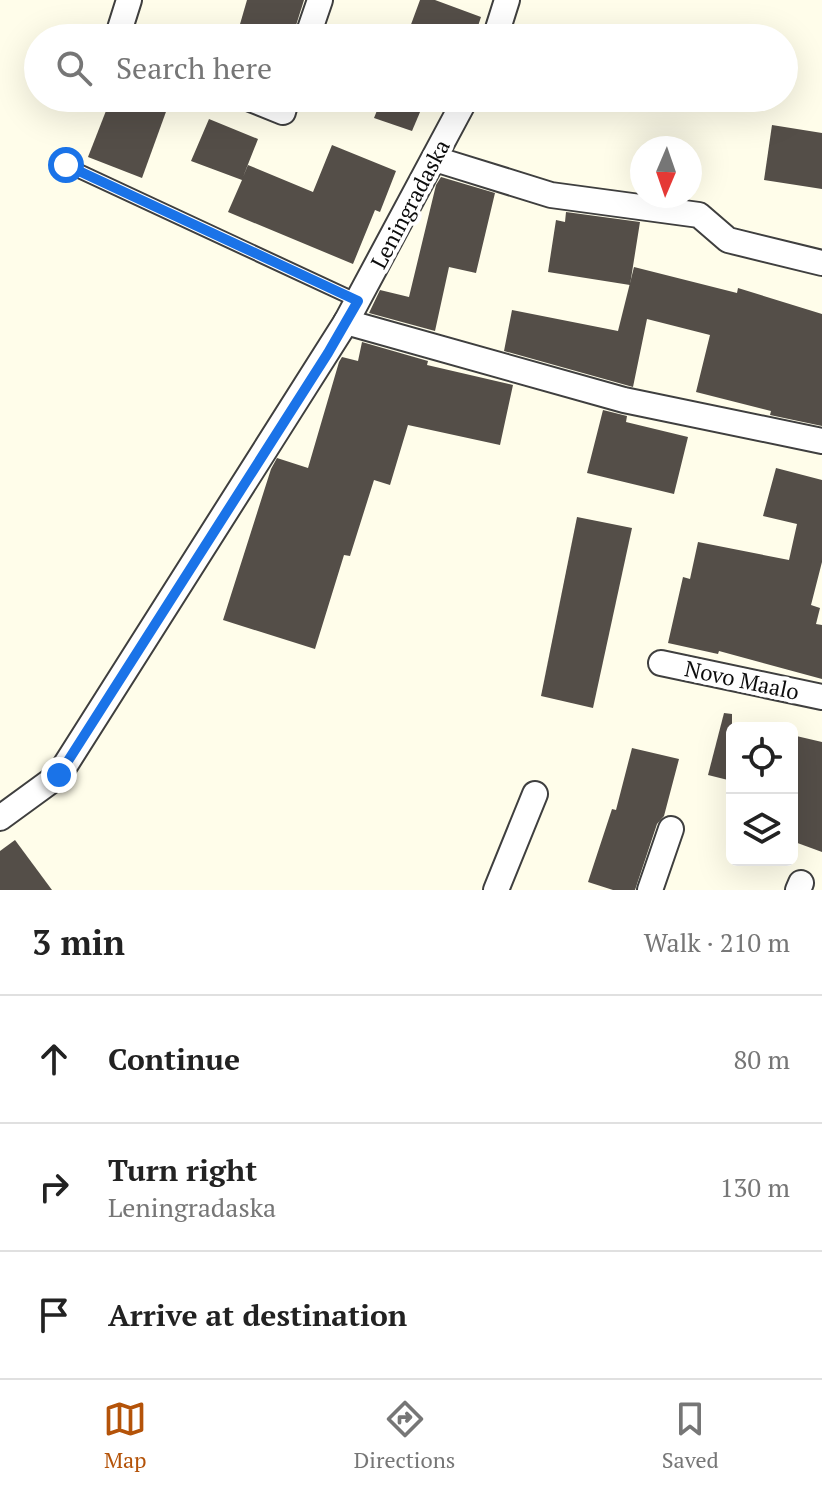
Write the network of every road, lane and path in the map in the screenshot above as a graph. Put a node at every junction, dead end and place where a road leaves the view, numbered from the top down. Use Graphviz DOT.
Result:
graph roads {
  1 [pos="129,0"];
  2 [pos="320,0"];
  3 [pos="507,0"];
  4 [pos="121,24"];
  5 [pos="312,24"];
  6 [pos="499,24"];
  7 [pos="459,112"];
  8 [pos="435,159"];
  9 [pos="66,165"];
  10 [pos="822,263"];
  11 [pos="352,312"];
  12 [pos="822,441"];
  13 [pos="661,663"];
  14 [pos="822,697"];
  15 [pos="535,794"];
  16 [pos="0,818"];
  17 [pos="671,829"];
  18 [pos="496,890"];
  19 [pos="650,890"];
  1 -- 4 [label="street"];
  2 -- 5 [label="street"];
  3 -- 6 [label="street"];
  7 -- 8 [label="street, Leningradaska"];
  8 -- 10 [label="street"];
  8 -- 11 [label="street, Leningradaska"];
  9 -- 11 [label="lane"];
  11 -- 12 [label="street"];
  11 -- 16 [label="street, Leningradaska"];
  13 -- 14 [label="street, Novo Maalo"];
  15 -- 18 [label="street"];
  17 -- 19 [label="street"];
}
